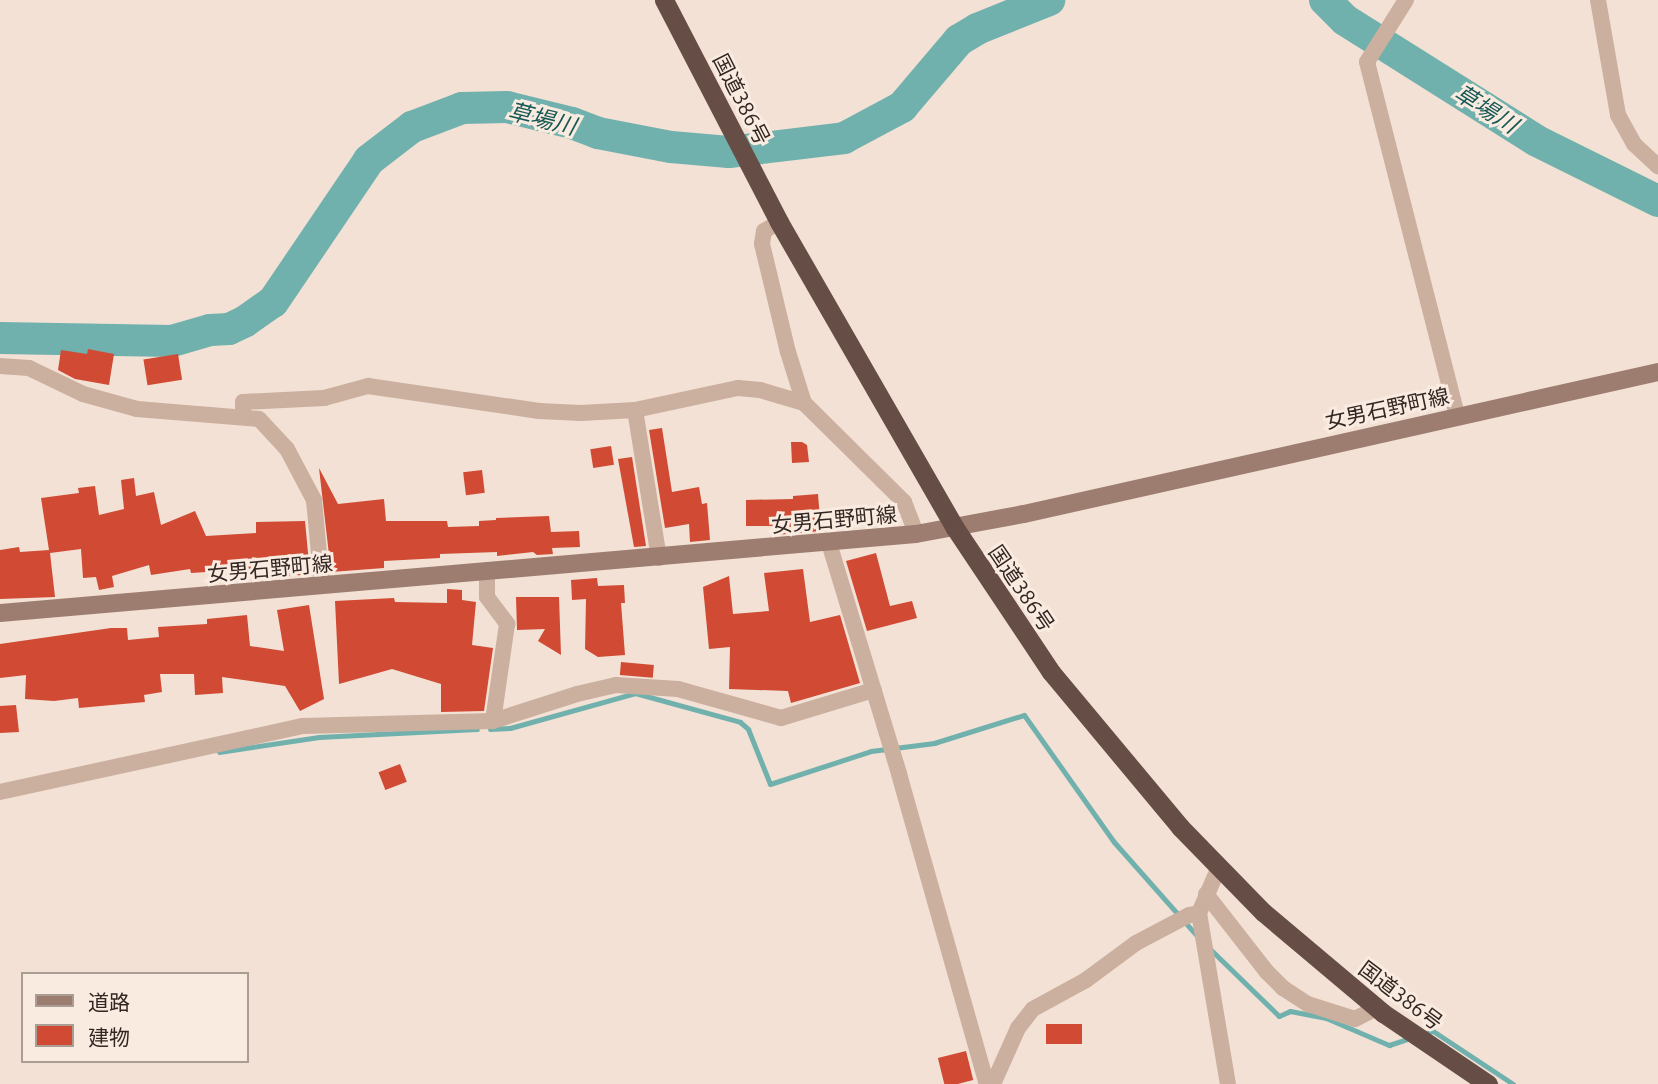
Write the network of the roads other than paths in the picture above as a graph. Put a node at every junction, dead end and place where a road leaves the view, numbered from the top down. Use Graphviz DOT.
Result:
graph roads {
  1 [pos="664,0"];
  2 [pos="1406,0"];
  3 [pos="1598,0"];
  4 [pos="1658,166"];
  5 [pos="779,222"];
  6 [pos="0,366"];
  7 [pos="1658,372"];
  8 [pos="804,403"];
  9 [pos="635,410"];
  10 [pos="243,415"];
  11 [pos="1457,416"];
  12 [pos="955,528"];
  13 [pos="916,534"];
  14 [pos="829,543"];
  15 [pos="659,558"];
  16 [pos="487,573"];
  17 [pos="322,586"];
  18 [pos="0,613"];
  19 [pos="874,690"];
  20 [pos="493,721"];
  21 [pos="0,792"];
  22 [pos="1219,867"];
  23 [pos="1206,894"];
  24 [pos="1199,913"];
  25 [pos="1377,1009"];
  26 [pos="987,1084"];
  27 [pos="993,1084"];
  28 [pos="1228,1084"];
  29 [pos="1488,1084"];
  1 -- 5 [label="highway, 国道386号"];
  2 -- 11 [label="street"];
  3 -- 4 [label="street"];
  5 -- 8 [label="street"];
  5 -- 12 [label="highway, 国道386号"];
  6 -- 10 [label="street"];
  7 -- 11 [label="main road, 女男石野町線"];
  8 -- 9 [label="street"];
  8 -- 13 [label="street"];
  9 -- 10 [label="street"];
  9 -- 15 [label="street"];
  10 -- 17 [label="street"];
  11 -- 12 [label="main road, 女男石野町線"];
  12 -- 13 [label="main road, 女男石野町線"];
  12 -- 22 [label="highway, 国道386号"];
  13 -- 14 [label="main road, 女男石野町線"];
  14 -- 15 [label="main road, 女男石野町線"];
  14 -- 19 [label="street"];
  15 -- 16 [label="main road, 女男石野町線"];
  16 -- 17 [label="main road, 女男石野町線"];
  16 -- 20 [label="street"];
  17 -- 18 [label="main road, 女男石野町線"];
  19 -- 20 [label="street"];
  19 -- 26 [label="street"];
  20 -- 21 [label="street"];
  22 -- 23 [label="street"];
  22 -- 25 [label="highway, 国道386号"];
  23 -- 24 [label="street"];
  23 -- 25 [label="street"];
  24 -- 27 [label="street"];
  24 -- 28 [label="street"];
  25 -- 29 [label="highway, 国道386号"];
}
